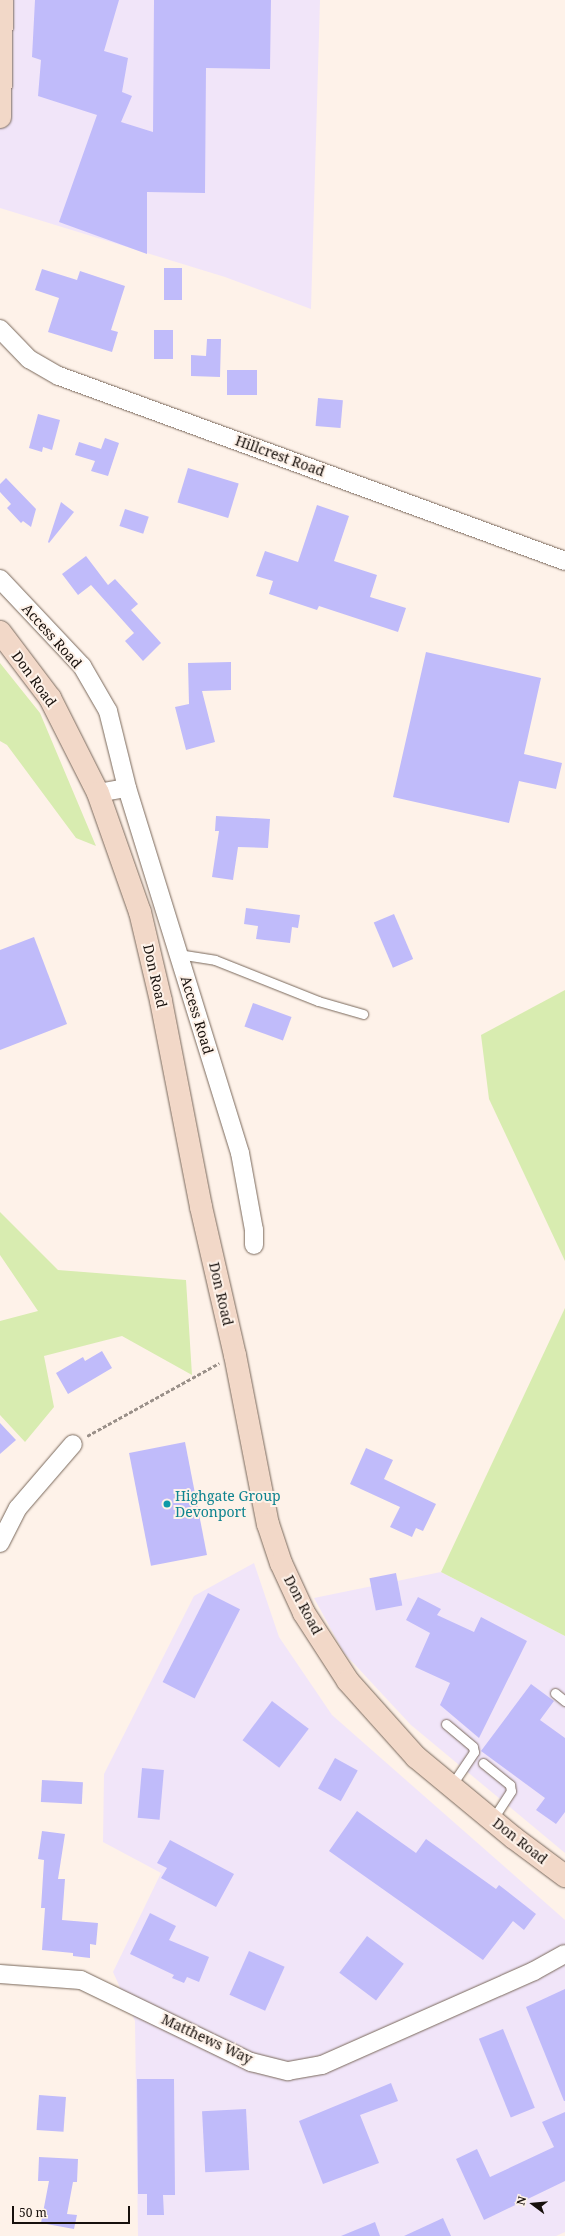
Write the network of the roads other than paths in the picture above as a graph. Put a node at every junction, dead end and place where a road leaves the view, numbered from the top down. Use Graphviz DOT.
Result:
graph roads {
  1 [pos="2,0"];
  2 [pos="0,117"];
  3 [pos="2,329"];
  4 [pos="565,561"];
  5 [pos="0,579"];
  6 [pos="0,632"];
  7 [pos="126,788"];
  8 [pos="98,793"];
  9 [pos="178,954"];
  10 [pos="363,1014"];
  11 [pos="254,1245"];
  12 [pos="73,1444"];
  13 [pos="0,1543"];
  14 [pos="555,1694"];
  15 [pos="565,1701"];
  16 [pos="446,1724"];
  17 [pos="483,1763"];
  18 [pos="450,1786"];
  19 [pos="492,1820"];
  20 [pos="565,1876"];
  21 [pos="565,1954"];
  22 [pos="0,1974"];
  1 -- 2 [label="main road"];
  3 -- 4 [label="street, Hillcrest Road"];
  5 -- 7 [label="street, Access Road"];
  6 -- 8 [label="main road, Don Road"];
  7 -- 8 [label="street"];
  7 -- 9 [label="street, Access Road"];
  8 -- 18 [label="main road, Don Road"];
  9 -- 10 [label="lane"];
  9 -- 11 [label="street, Access Road"];
  12 -- 13 [label="street"];
  14 -- 15 [label="lane"];
  16 -- 18 [label="lane"];
  17 -- 19 [label="lane"];
  18 -- 19 [label="main road, Don Road"];
  19 -- 20 [label="main road, Don Road"];
  21 -- 22 [label="street, Matthews Way"];
}
